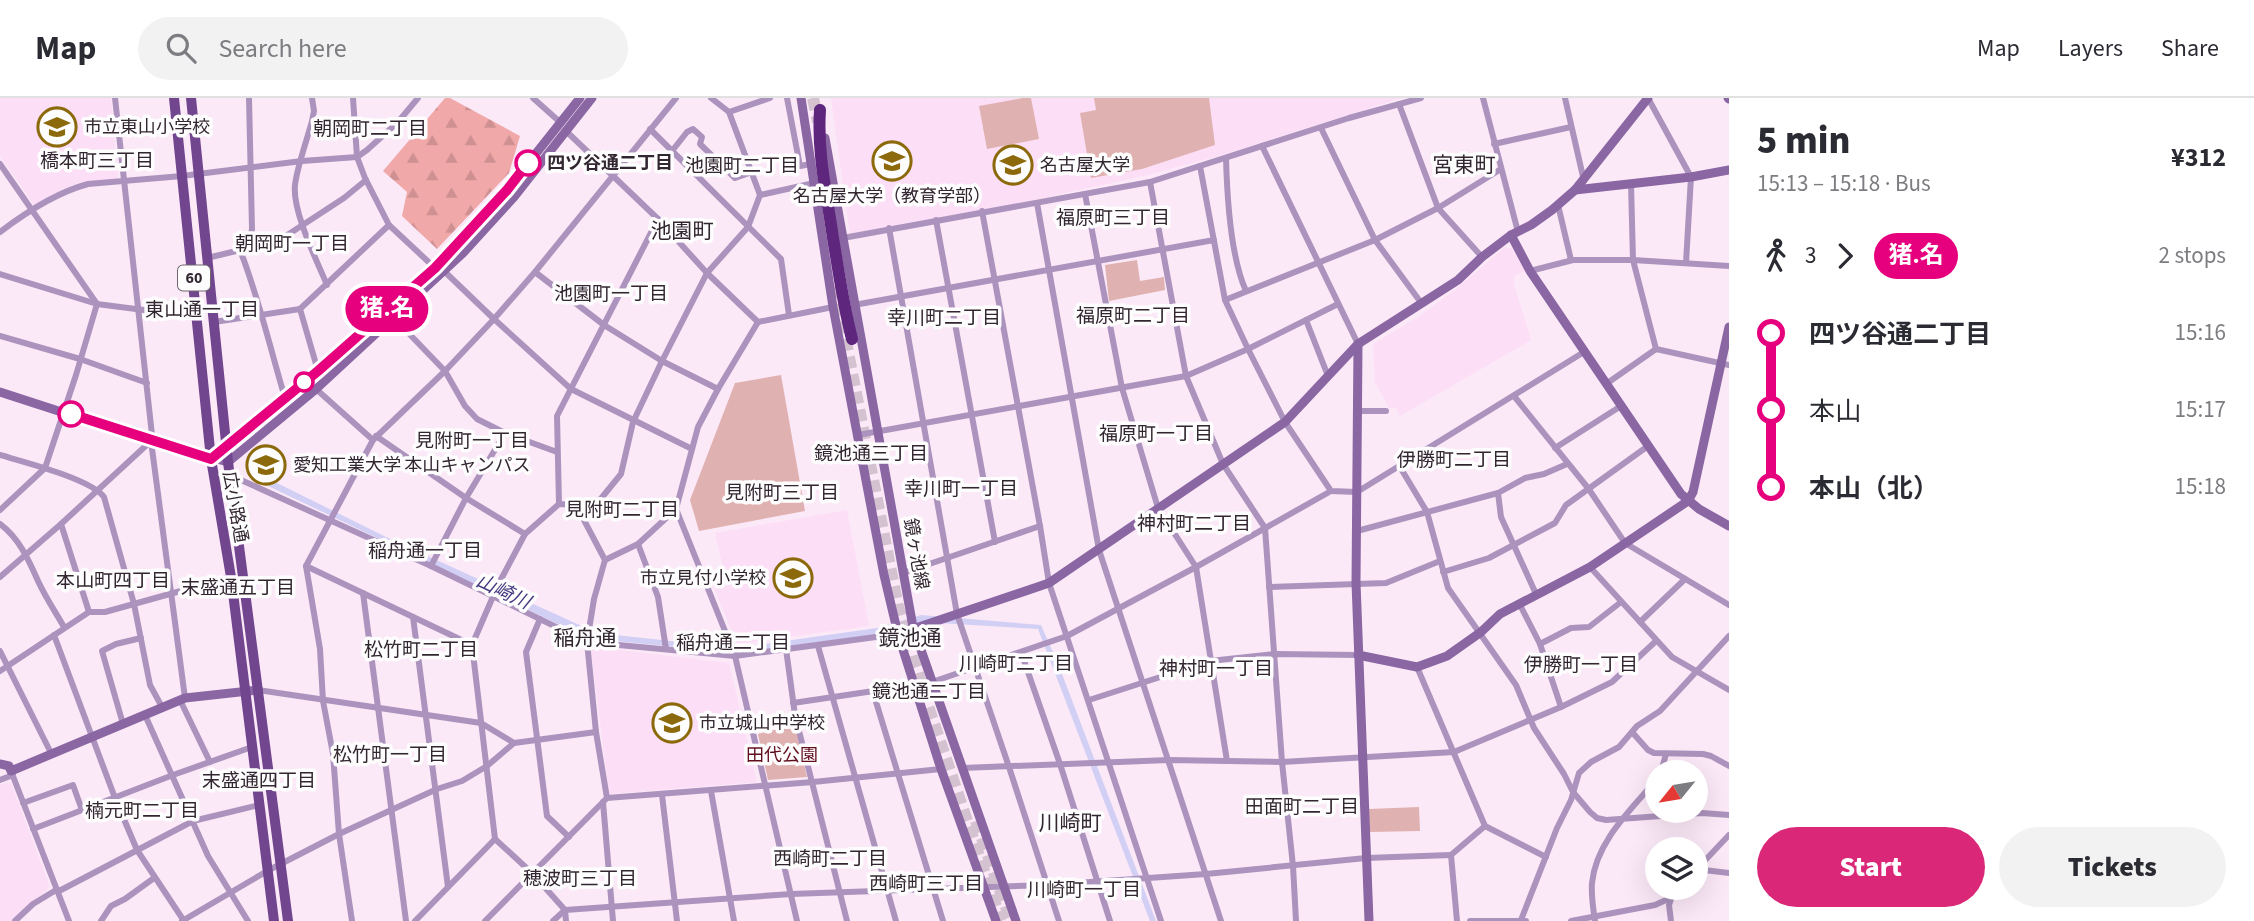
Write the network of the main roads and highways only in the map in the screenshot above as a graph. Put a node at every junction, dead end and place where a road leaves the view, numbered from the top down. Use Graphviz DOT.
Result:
graph roads {
  1 [pos="174,98"];
  2 [pos="191,98"];
  3 [pos="819,104"];
  4 [pos="852,339"];
  5 [pos="274,921"];
  6 [pos="288,921"];
  1 -- 5 [label="main road, 広小路通 / 60"];
  2 -- 6 [label="main road, 広小路通 / 60"];
  3 -- 4 [label="highway"];
}
